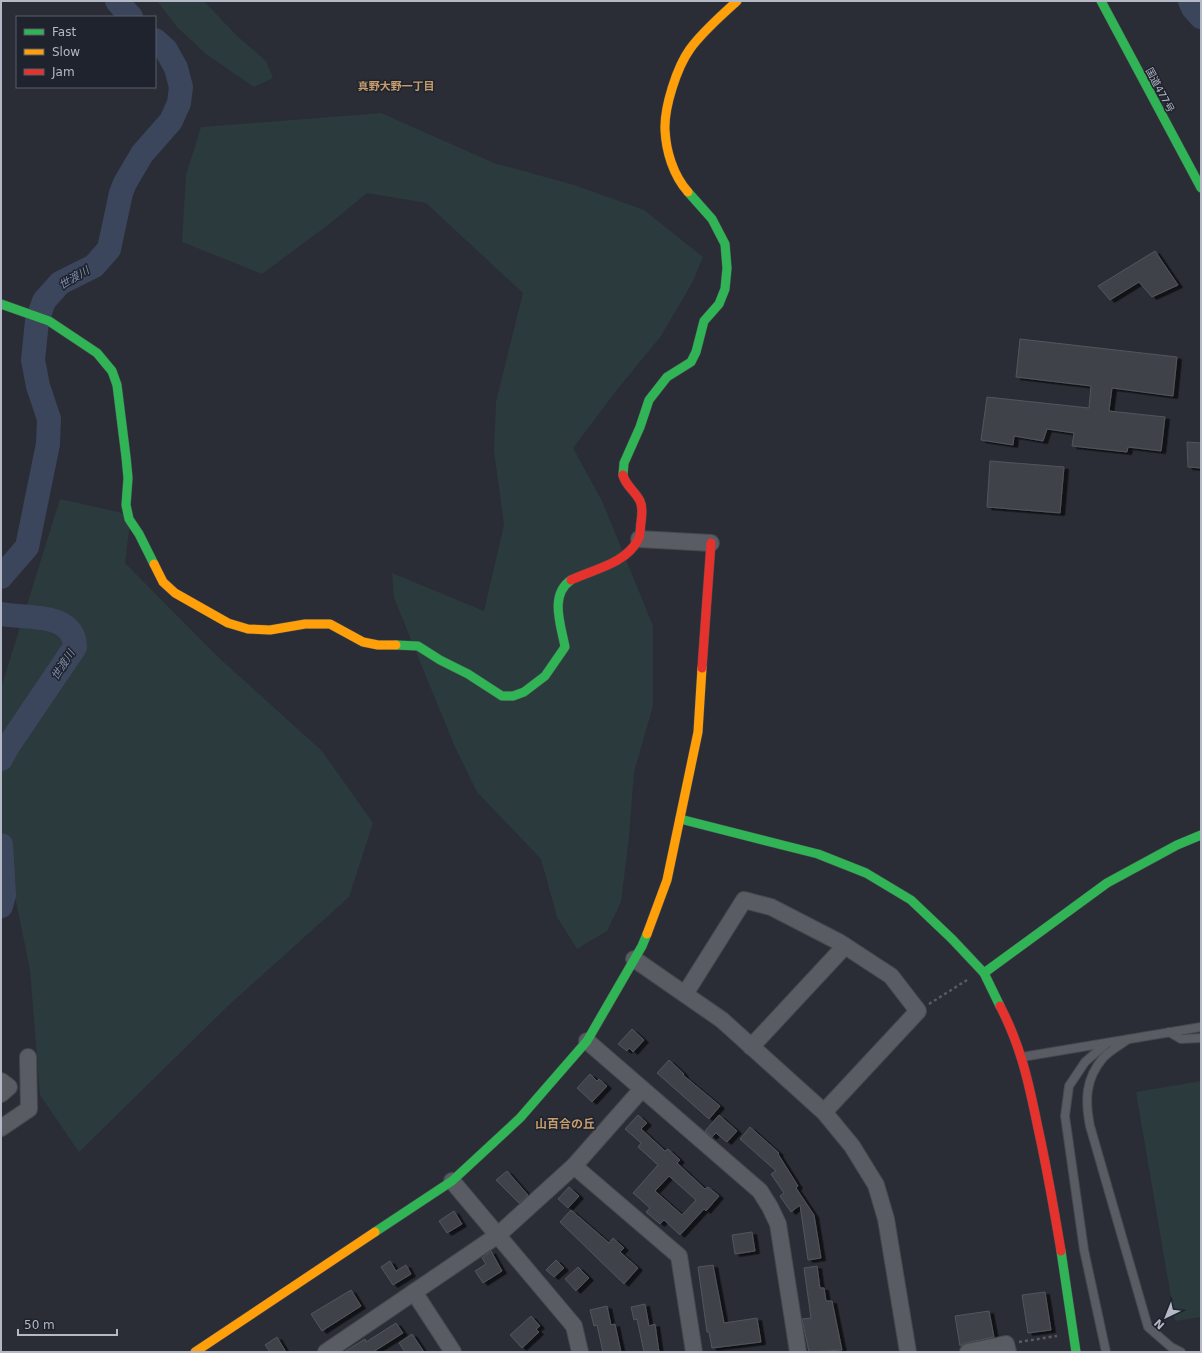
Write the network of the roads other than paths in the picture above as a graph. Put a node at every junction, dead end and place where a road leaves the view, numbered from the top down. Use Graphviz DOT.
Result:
graph roads {
  1 [pos="737,1"];
  2 [pos="1101,1"];
  3 [pos="1201,188"];
  4 [pos="1,304"];
  5 [pos="639,539"];
  6 [pos="711,543"];
  7 [pos="680,819"];
  8 [pos="1201,835"];
  9 [pos="845,946"];
  10 [pos="634,959"];
  11 [pos="984,973"];
  12 [pos="685,994"];
  13 [pos="1201,1027"];
  14 [pos="1169,1032"];
  15 [pos="1201,1038"];
  16 [pos="1127,1040"];
  17 [pos="587,1041"];
  18 [pos="1107,1043"];
  19 [pos="752,1047"];
  20 [pos="28,1057"];
  21 [pos="1022,1057"];
  22 [pos="1,1081"];
  23 [pos="642,1090"];
  24 [pos="1,1094"];
  25 [pos="824,1112"];
  26 [pos="1,1128"];
  27 [pos="574,1166"];
  28 [pos="452,1181"];
  29 [pos="498,1235"];
  30 [pos="414,1292"];
  31 [pos="1007,1348"];
  32 [pos="200,1351"];
  33 [pos="328,1351"];
  34 [pos="454,1352"];
  35 [pos="580,1352"];
  36 [pos="694,1352"];
  37 [pos="798,1352"];
  38 [pos="908,1352"];
  39 [pos="968,1352"];
  40 [pos="1076,1352"];
  41 [pos="1106,1352"];
  42 [pos="1181,1352"];
  1 -- 5 [label="main road"];
  2 -- 3 [label="main road, 国道477号"];
  4 -- 5 [label="main road"];
  5 -- 6 [label="street"];
  6 -- 7 [label="main road"];
  7 -- 10 [label="main road"];
  7 -- 11 [label="main road"];
  8 -- 11 [label="main road"];
  9 -- 12 [label="street"];
  9 -- 19 [label="street"];
  9 -- 25 [label="street"];
  10 -- 12 [label="street"];
  10 -- 17 [label="main road"];
  11 -- 21 [label="main road"];
  12 -- 19 [label="street"];
  13 -- 14 [label="lane"];
  14 -- 15 [label="lane"];
  14 -- 16 [label="lane"];
  16 -- 18 [label="lane"];
  16 -- 42 [label="lane"];
  17 -- 23 [label="street"];
  17 -- 28 [label="main road"];
  18 -- 21 [label="lane"];
  18 -- 41 [label="lane"];
  19 -- 25 [label="street"];
  20 -- 26 [label="street"];
  21 -- 40 [label="main road"];
  22 -- 24 [label="street"];
  23 -- 27 [label="street"];
  23 -- 37 [label="street"];
  25 -- 38 [label="street"];
  27 -- 29 [label="street"];
  27 -- 36 [label="street"];
  28 -- 29 [label="street"];
  28 -- 32 [label="main road"];
  29 -- 30 [label="street"];
  29 -- 35 [label="street"];
  30 -- 33 [label="street"];
  30 -- 34 [label="street"];
  31 -- 39 [label="street"];
}
